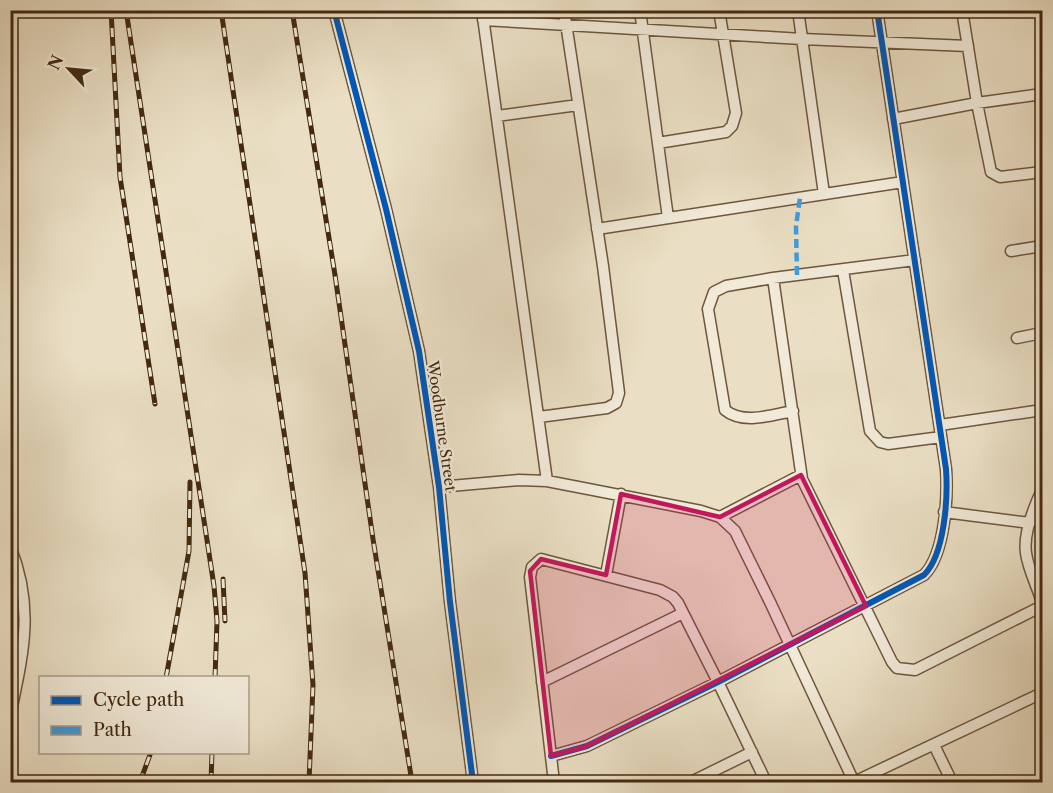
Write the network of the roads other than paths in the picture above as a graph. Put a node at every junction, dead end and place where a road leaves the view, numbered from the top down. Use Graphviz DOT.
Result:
graph roads {
  1 [pos="334,10"];
  2 [pos="564,10"];
  3 [pos="640,10"];
  4 [pos="719,10"];
  5 [pos="798,10"];
  6 [pos="877,10"];
  7 [pos="962,10"];
  8 [pos="482,15"];
  9 [pos="566,25"];
  10 [pos="643,30"];
  11 [pos="723,35"];
  12 [pos="802,39"];
  13 [pos="882,43"];
  14 [pos="968,46"];
  15 [pos="1042,94"];
  16 [pos="977,103"];
  17 [pos="578,105"];
  18 [pos="497,116"];
  19 [pos="893,119"];
  20 [pos="658,143"];
  21 [pos="1042,172"];
  22 [pos="903,182"];
  23 [pos="824,194"];
  24 [pos="668,218"];
  25 [pos="597,230"];
  26 [pos="1042,246"];
  27 [pos="1011,251"];
  28 [pos="915,260"];
  29 [pos="843,270"];
  30 [pos="773,278"];
  31 [pos="1042,333"];
  32 [pos="1017,338"];
  33 [pos="1042,410"];
  34 [pos="793,411"];
  35 [pos="538,417"];
  36 [pos="940,431"];
  37 [pos="801,475"];
  38 [pos="547,481"];
  39 [pos="439,487"];
  40 [pos="1042,490"];
  41 [pos="621,494"];
  42 [pos="944,512"];
  43 [pos="720,517"];
  44 [pos="1030,523"];
  45 [pos="10,546"];
  46 [pos="606,575"];
  47 [pos="1042,604"];
  48 [pos="866,606"];
  49 [pos="683,613"];
  50 [pos="790,645"];
  51 [pos="542,682"];
  52 [pos="718,682"];
  53 [pos="1042,693"];
  54 [pos="10,716"];
  55 [pos="934,745"];
  56 [pos="752,752"];
  57 [pos="551,756"];
  58 [pos="1042,779"];
  59 [pos="854,782"];
  60 [pos="473,783"];
  61 [pos="554,783"];
  62 [pos="691,783"];
  63 [pos="766,783"];
  64 [pos="952,783"];
  65 [pos="1036,783"];
  1 -- 39 [label="street, Woodburne Street"];
  2 -- 9 [label="street"];
  3 -- 10 [label="street"];
  4 -- 11 [label="street"];
  5 -- 12 [label="street"];
  6 -- 13 [label="street"];
  7 -- 14 [label="street"];
  8 -- 9 [label="street"];
  8 -- 18 [label="street"];
  9 -- 10 [label="street"];
  9 -- 17 [label="street"];
  10 -- 11 [label="street"];
  10 -- 20 [label="street"];
  11 -- 12 [label="street"];
  11 -- 20 [label="street"];
  12 -- 13 [label="street"];
  12 -- 23 [label="street"];
  13 -- 14 [label="street"];
  13 -- 19 [label="street"];
  14 -- 16 [label="street"];
  15 -- 16 [label="street"];
  16 -- 19 [label="street"];
  16 -- 21 [label="street"];
  17 -- 18 [label="street"];
  17 -- 25 [label="street"];
  18 -- 35 [label="street"];
  19 -- 22 [label="street"];
  20 -- 24 [label="street"];
  22 -- 23 [label="street"];
  22 -- 28 [label="street"];
  23 -- 24 [label="street"];
  24 -- 25 [label="street"];
  25 -- 35 [label="street"];
  26 -- 27 [label="street"];
  28 -- 29 [label="street"];
  28 -- 36 [label="street"];
  29 -- 30 [label="street"];
  29 -- 36 [label="street"];
  30 -- 34 [label="street"];
  30 -- 34 [label="street"];
  31 -- 32 [label="street"];
  33 -- 36 [label="street"];
  34 -- 37 [label="street"];
  35 -- 38 [label="street"];
  36 -- 42 [label="street"];
  37 -- 43 [label="street"];
  37 -- 48 [label="street"];
  38 -- 39 [label="street"];
  38 -- 41 [label="street"];
  39 -- 60 [label="street, Woodburne Street"];
  40 -- 44 [label="street"];
  41 -- 43 [label="street"];
  41 -- 46 [label="street"];
  42 -- 44 [label="street"];
  42 -- 48 [label="street"];
  43 -- 50 [label="street"];
  44 -- 47 [label="street"];
  45 -- 54 [label="street"];
  46 -- 49 [label="street"];
  46 -- 51 [label="street"];
  47 -- 48 [label="street"];
  48 -- 50 [label="street"];
  49 -- 51 [label="street"];
  49 -- 52 [label="street"];
  50 -- 52 [label="street"];
  50 -- 59 [label="street"];
  51 -- 57 [label="street"];
  52 -- 56 [label="street"];
  52 -- 57 [label="street"];
  53 -- 55 [label="street"];
  55 -- 59 [label="street"];
  55 -- 64 [label="street"];
  56 -- 62 [label="street"];
  56 -- 63 [label="street"];
  57 -- 61 [label="street"];
  58 -- 65 [label="street"];
}
